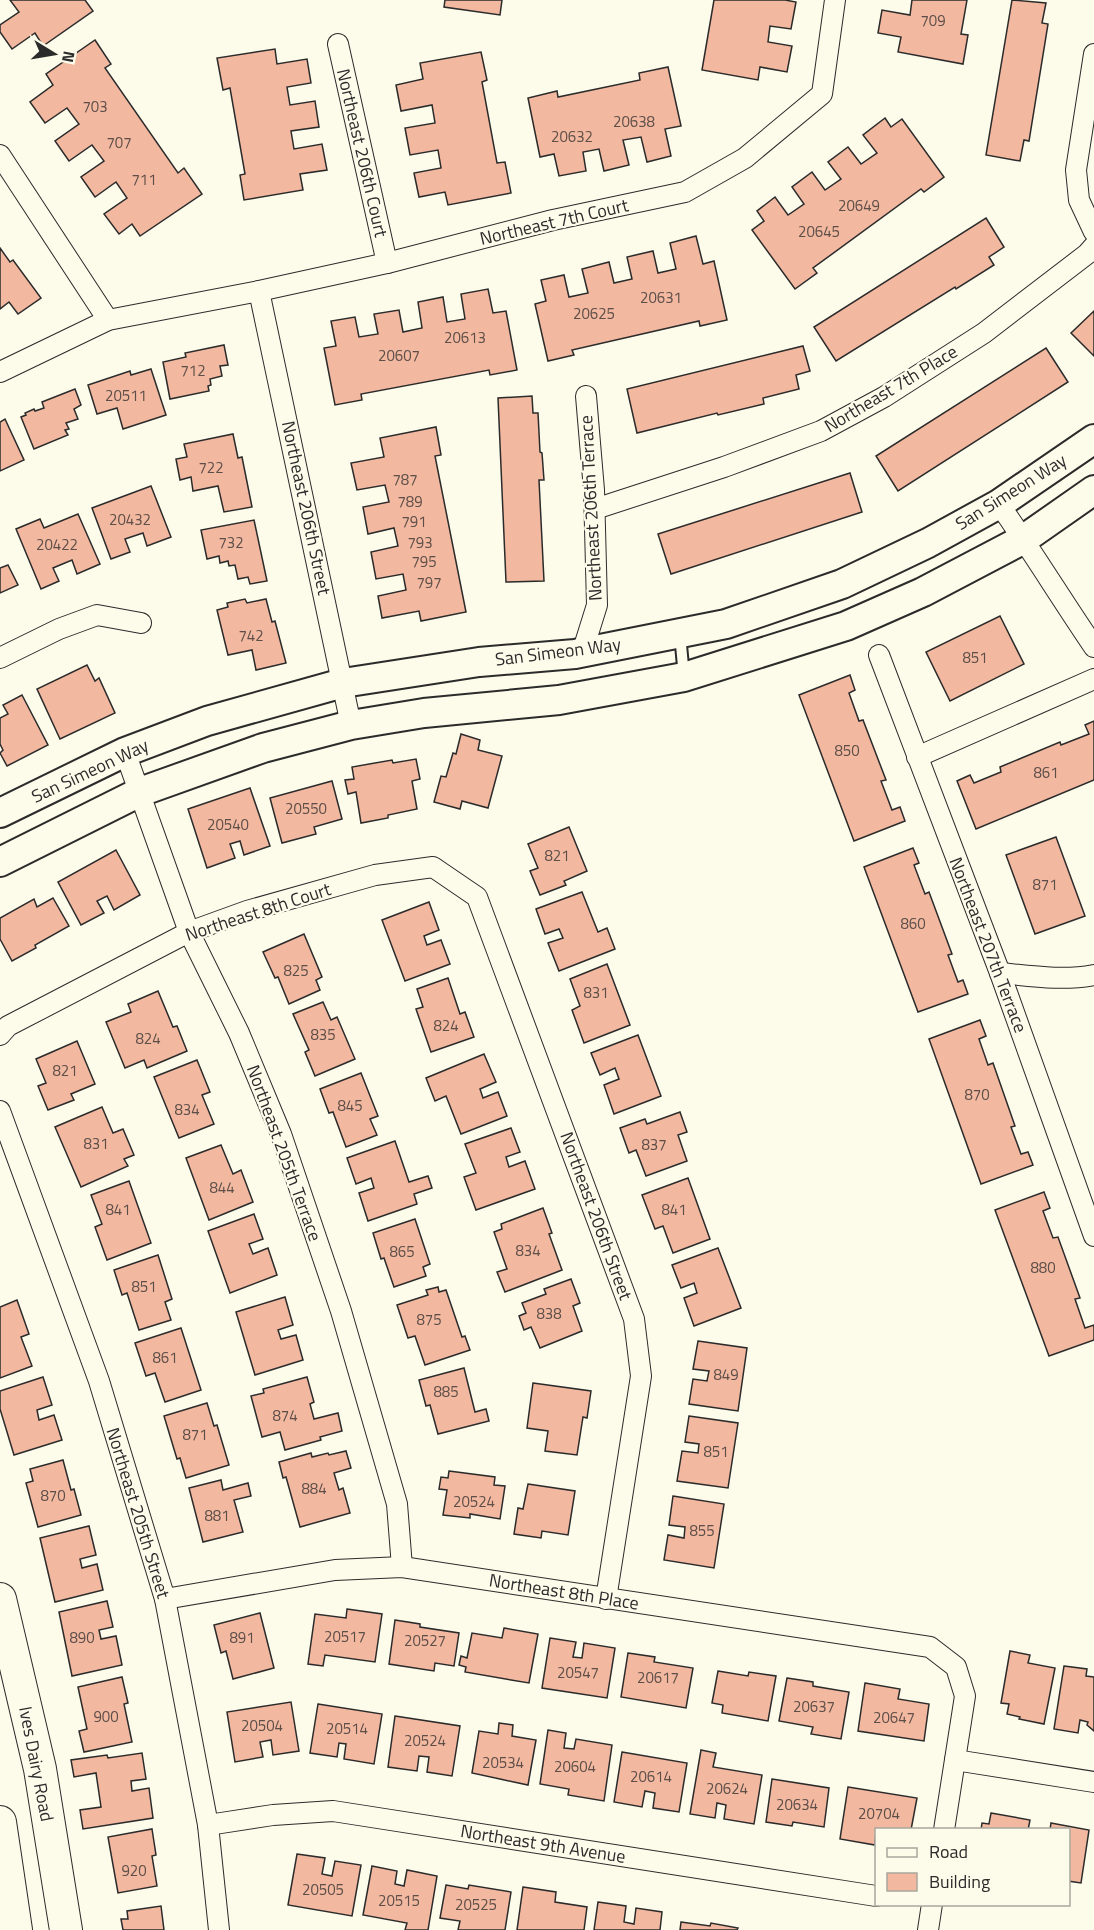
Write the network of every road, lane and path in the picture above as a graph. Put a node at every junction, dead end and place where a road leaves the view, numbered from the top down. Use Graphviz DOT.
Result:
graph roads {
  1 [pos="835,0"];
  2 [pos="338,44"];
  3 [pos="1094,54"];
  4 [pos="0,155"];
  5 [pos="1094,232"];
  6 [pos="1094,246"];
  7 [pos="387,263"];
  8 [pos="259,291"];
  9 [pos="108,320"];
  10 [pos="0,372"];
  11 [pos="586,396"];
  12 [pos="1094,439"];
  13 [pos="1094,490"];
  14 [pos="999,504"];
  15 [pos="595,509"];
  16 [pos="1024,539"];
  17 [pos="141,623"];
  18 [pos="680,634"];
  19 [pos="1094,647"];
  20 [pos="582,653"];
  21 [pos="879,655"];
  22 [pos="0,658"];
  23 [pos="684,677"];
  24 [pos="1094,679"];
  25 [pos="343,683"];
  26 [pos="351,725"];
  27 [pos="125,752"];
  28 [pos="917,758"];
  29 [pos="140,792"];
  30 [pos="0,813"];
  31 [pos="0,862"];
  32 [pos="433,867"];
  33 [pos="189,932"];
  34 [pos="1000,973"];
  35 [pos="1094,975"];
  36 [pos="0,1035"];
  37 [pos="0,1111"];
  38 [pos="1094,1236"];
  39 [pos="402,1567"];
  40 [pos="0,1599"];
  41 [pos="165,1599"];
  42 [pos="606,1599"];
  43 [pos="955,1760"];
  44 [pos="1094,1782"];
  45 [pos="0,1822"];
  46 [pos="208,1826"];
  47 [pos="944,1828"];
  48 [pos="875,1896"];
  49 [pos="931,1906"];
  50 [pos="16,1930"];
  51 [pos="66,1930"];
  52 [pos="219,1930"];
  53 [pos="928,1930"];
  1 -- 7 [label="street, Northeast 7th Court"];
  2 -- 7 [label="street, Northeast 206th Court"];
  3 -- 5 [label="street"];
  4 -- 9 [label="street"];
  6 -- 15 [label="street, Northeast 7th Place"];
  7 -- 8 [label="street, Northeast 7th Court"];
  8 -- 9 [label="street, Northeast 7th Court"];
  8 -- 25 [label="street, Northeast 206th Street"];
  9 -- 10 [label="street"];
  11 -- 15 [label="street, Northeast 206th Terrace"];
  12 -- 14 [label="street, San Simeon Way"];
  13 -- 16 [label="street"];
  14 -- 16 [label="street"];
  14 -- 18 [label="street, San Simeon Way"];
  15 -- 20 [label="street, Northeast 206th Terrace"];
  16 -- 19 [label="street"];
  16 -- 23 [label="street"];
  17 -- 22 [label="street"];
  18 -- 20 [label="street, San Simeon Way"];
  18 -- 23 [label="lane"];
  20 -- 25 [label="street, San Simeon Way"];
  21 -- 28 [label="street, Northeast 207th Terrace"];
  23 -- 26 [label="street"];
  24 -- 28 [label="street"];
  25 -- 26 [label="street, Northeast 206th Street"];
  25 -- 27 [label="street, San Simeon Way"];
  26 -- 29 [label="street"];
  27 -- 29 [label="street, Northeast 205th Terrace"];
  27 -- 30 [label="street, San Simeon Way"];
  28 -- 34 [label="street, Northeast 207th Terrace"];
  29 -- 31 [label="street"];
  29 -- 33 [label="street, Northeast 205th Terrace"];
  32 -- 33 [label="street, Northeast 8th Court"];
  32 -- 42 [label="street, Northeast 206th Street"];
  33 -- 36 [label="street, Northeast 8th Court"];
  33 -- 39 [label="street, Northeast 205th Terrace"];
  34 -- 35 [label="street"];
  34 -- 38 [label="street, Northeast 207th Terrace"];
  37 -- 41 [label="street, Northeast 205th Street"];
  39 -- 41 [label="street, Northeast 8th Place"];
  39 -- 42 [label="street, Northeast 8th Place"];
  40 -- 51 [label="main road, Ives Dairy Road"];
  41 -- 46 [label="street, Northeast 205th Street"];
  42 -- 43 [label="street, Northeast 8th Place"];
  43 -- 44 [label="street"];
  43 -- 47 [label="street"];
  45 -- 50 [label="main road"];
  46 -- 48 [label="street, Northeast 9th Avenue"];
  46 -- 52 [label="street, Northeast 205th Street"];
  49 -- 53 [label="street"];
}
